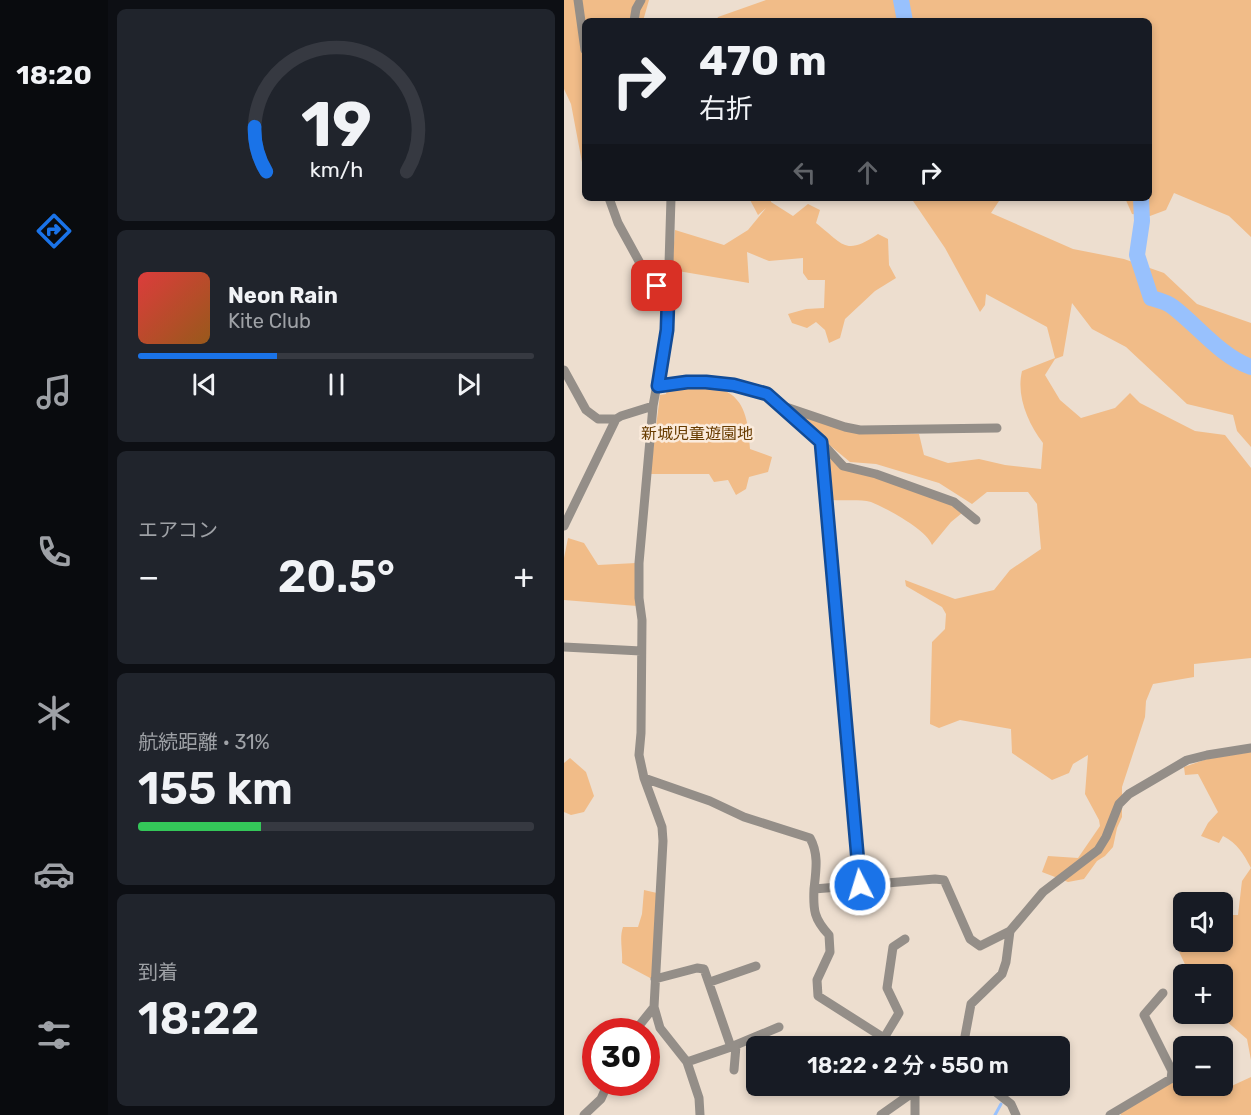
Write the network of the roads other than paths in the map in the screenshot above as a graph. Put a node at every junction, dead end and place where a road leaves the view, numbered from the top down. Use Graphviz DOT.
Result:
graph roads {
  1 [pos="578,0"];
  2 [pos="641,0"];
  3 [pos="634,18"];
  4 [pos="582,29"];
  5 [pos="610,201"];
  6 [pos="671,201"];
  7 [pos="668,299"];
  8 [pos="564,370"];
  9 [pos="658,386"];
  10 [pos="778,404"];
  11 [pos="653,406"];
  12 [pos="616,419"];
  13 [pos="997,428"];
  14 [pos="821,442"];
  15 [pos="976,520"];
  16 [pos="564,526"];
  17 [pos="564,647"];
  18 [pos="641,651"];
  19 [pos="1251,748"];
  20 [pos="644,778"];
  21 [pos="860,885"];
  22 [pos="814,889"];
  23 [pos="1010,931"];
  24 [pos="905,939"];
  25 [pos="756,966"];
  26 [pos="655,980"];
  27 [pos="710,982"];
  28 [pos="1163,993"];
  29 [pos="654,1007"];
  30 [pos="645,1018"];
  31 [pos="779,1027"];
  32 [pos="881,1036"];
  33 [pos="885,1036"];
  34 [pos="965,1036"];
  35 [pos="734,1047"];
  36 [pos="687,1062"];
  37 [pos="734,1070"];
  38 [pos="1171,1078"];
  39 [pos="602,1096"];
  40 [pos="908,1096"];
  41 [pos="918,1096"];
  42 [pos="1001,1096"];
  43 [pos="584,1115"];
  44 [pos="700,1115"];
  45 [pos="881,1115"];
  46 [pos="915,1115"];
  47 [pos="1016,1115"];
  48 [pos="1110,1115"];
  1 -- 4 [label="street"];
  2 -- 3 [label="street"];
  5 -- 7 [label="street"];
  6 -- 7 [label="street"];
  7 -- 9 [label="street"];
  8 -- 12 [label="street"];
  9 -- 10 [label="street"];
  9 -- 11 [label="street"];
  10 -- 13 [label="street"];
  10 -- 14 [label="street"];
  11 -- 12 [label="street"];
  11 -- 18 [label="street"];
  12 -- 16 [label="street"];
  14 -- 15 [label="street"];
  14 -- 21 [label="street"];
  17 -- 18 [label="street"];
  18 -- 20 [label="street"];
  19 -- 23 [label="street"];
  20 -- 22 [label="street"];
  20 -- 26 [label="street"];
  21 -- 22 [label="street"];
  21 -- 23 [label="street"];
  22 -- 32 [label="street"];
  23 -- 34 [label="street"];
  24 -- 33 [label="street"];
  25 -- 27 [label="street"];
  26 -- 27 [label="street"];
  26 -- 29 [label="street"];
  27 -- 35 [label="street"];
  28 -- 38 [label="street"];
  29 -- 30 [label="street"];
  29 -- 36 [label="street"];
  31 -- 35 [label="street"];
  35 -- 36 [label="street"];
  35 -- 37 [label="street"];
  36 -- 44 [label="street"];
  38 -- 48 [label="street"];
  39 -- 43 [label="street"];
  40 -- 45 [label="street"];
  41 -- 46 [label="street"];
  42 -- 47 [label="street"];
}
